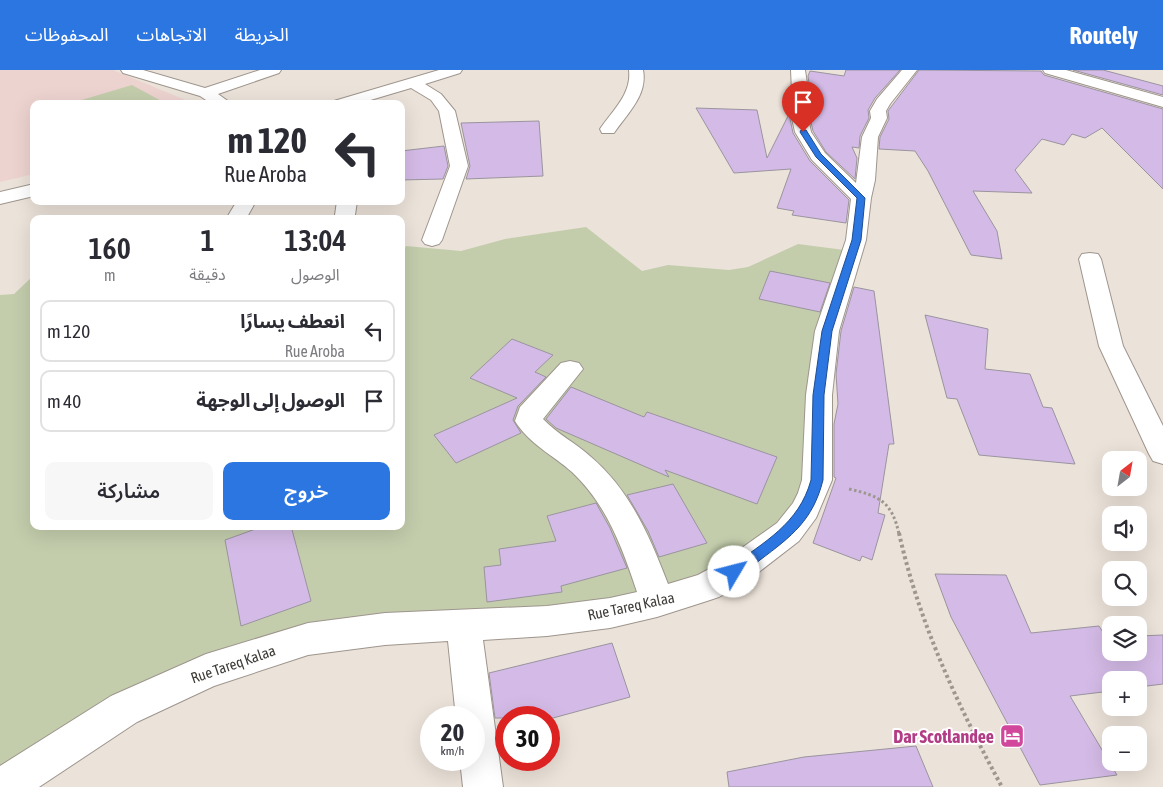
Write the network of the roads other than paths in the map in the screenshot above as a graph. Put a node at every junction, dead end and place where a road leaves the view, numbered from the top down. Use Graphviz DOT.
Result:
graph roads {
  1 [pos="128,70"];
  2 [pos="274,70"];
  3 [pos="455,70"];
  4 [pos="636,70"];
  5 [pos="798,70"];
  6 [pos="910,70"];
  7 [pos="1050,70"];
  8 [pos="412,82"];
  9 [pos="205,94"];
  10 [pos="216,100"];
  11 [pos="355,100"];
  12 [pos="1163,102"];
  13 [pos="608,130"];
  14 [pos="30,191"];
  15 [pos="0,198"];
  16 [pos="861,198"];
  17 [pos="432,240"];
  18 [pos="1090,259"];
  19 [pos="570,369"];
  20 [pos="1163,454"];
  21 [pos="657,602"];
  22 [pos="464,625"];
  23 [pos="3,787"];
  24 [pos="483,787"];
  1 -- 9 [label="street"];
  2 -- 9 [label="street"];
  3 -- 8 [label="street"];
  4 -- 13 [label="street"];
  5 -- 16 [label="street"];
  6 -- 16 [label="street, Rue Tareq Kalaa"];
  7 -- 12 [label="street"];
  8 -- 11 [label="street"];
  8 -- 17 [label="street"];
  9 -- 10 [label="street"];
  14 -- 15 [label="street"];
  16 -- 21 [label="street, Rue Tareq Kalaa"];
  18 -- 20 [label="street"];
  19 -- 21 [label="street"];
  21 -- 22 [label="street, Rue Tareq Kalaa"];
  22 -- 23 [label="street, Rue Tareq Kalaa"];
  22 -- 24 [label="street"];
}
